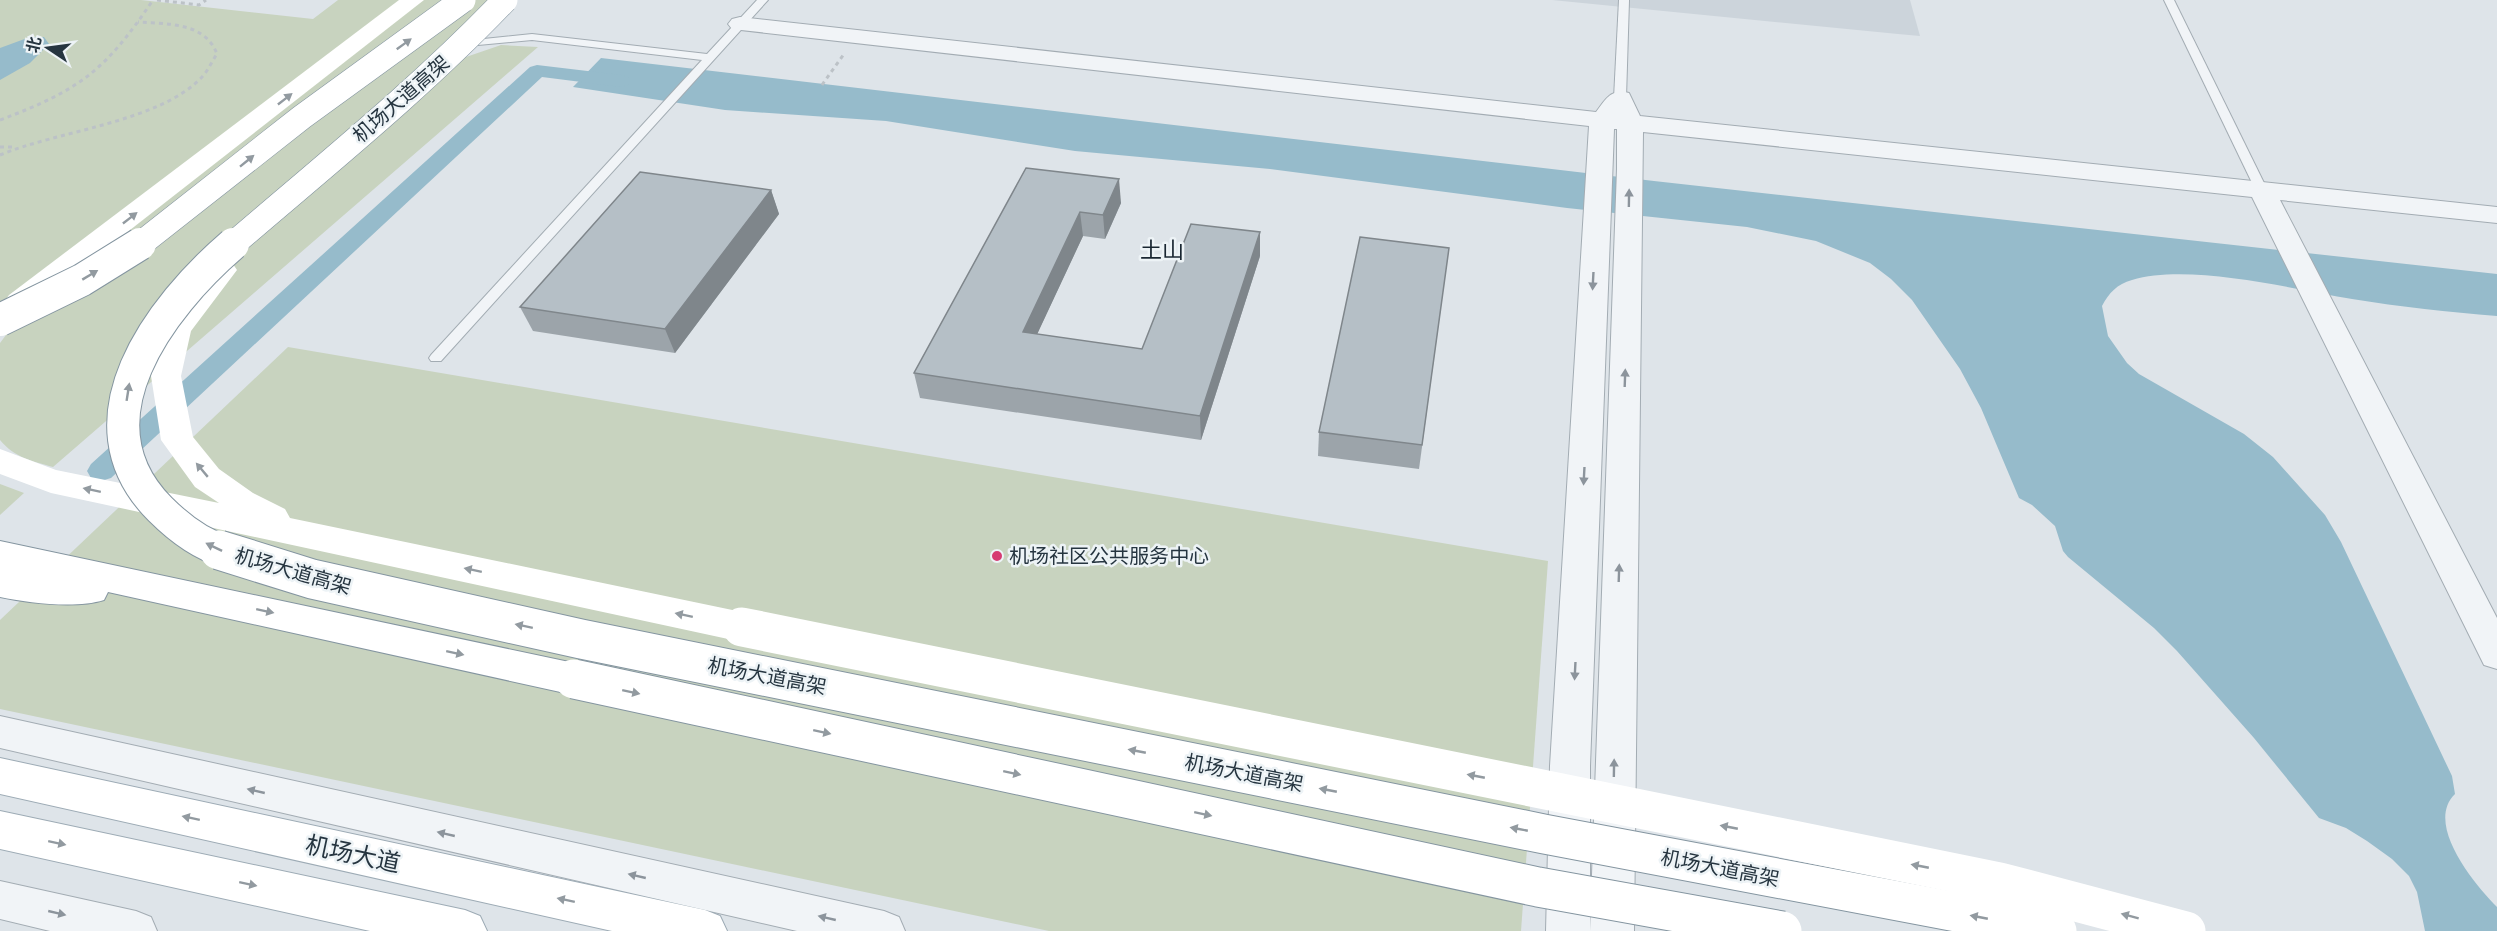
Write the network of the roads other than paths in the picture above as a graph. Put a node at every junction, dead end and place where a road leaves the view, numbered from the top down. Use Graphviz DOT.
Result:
graph roads {
  1 [pos="413,0"];
  2 [pos="463,0"];
  3 [pos="505,0"];
  4 [pos="519,0"];
  5 [pos="762,0"];
  6 [pos="1624,0"];
  7 [pos="2169,0"];
  8 [pos="740,24"];
  9 [pos="478,42"];
  10 [pos="706,62"];
  11 [pos="1620,98"];
  12 [pos="1602,120"];
  13 [pos="1630,123"];
  14 [pos="2261,189"];
  15 [pos="2497,215"];
  16 [pos="1613,225"];
  17 [pos="67,267"];
  18 [pos="0,315"];
  19 [pos="0,320"];
  20 [pos="0,332"];
  21 [pos="436,358"];
  22 [pos="0,461"];
  23 [pos="304,534"];
  24 [pos="0,555"];
  25 [pos="0,583"];
  26 [pos="188,594"];
  27 [pos="2497,654"];
  28 [pos="0,732"];
  29 [pos="0,776"];
  30 [pos="0,830"];
  31 [pos="0,900"];
  32 [pos="136,931"];
  33 [pos="465,931"];
  34 [pos="705,931"];
  35 [pos="884,931"];
  36 [pos="1568,931"];
  37 [pos="1612,931"];
  38 [pos="1782,931"];
  39 [pos="2057,931"];
  40 [pos="2186,931"];
  17 -- 1 [label="main road, one-way"];
  19 -- 2 [label="main road, one-way, bridge"];
  39 -- 3 [label="main road, 机场大道高架, one-way, bridge"];
  4 -- 9 [label="main road"];
  5 -- 8 [label="lane"];
  6 -- 11 [label="lane"];
  7 -- 14 [label="lane"];
  8 -- 10 [label="lane"];
  8 -- 12 [label="street"];
  9 -- 10 [label="lane"];
  23 -- 9 [label="main road, one-way"];
  10 -- 21 [label="lane"];
  11 -- 12 [label="street"];
  11 -- 13 [label="street"];
  12 -- 13 [label="street"];
  12 -- 16 [label="street"];
  13 -- 14 [label="street"];
  16 -- 13 [label="street, one-way"];
  14 -- 15 [label="street"];
  14 -- 27 [label="street"];
  16 -- 36 [label="street, one-way"];
  37 -- 16 [label="street, one-way"];
  17 -- 18 [label="main road"];
  17 -- 20 [label="main road"];
  23 -- 22 [label="main road, one-way"];
  40 -- 23 [label="main road, one-way, bridge"];
  24 -- 26 [label="main road"];
  25 -- 26 [label="main road"];
  26 -- 38 [label="main road, one-way, bridge"];
  35 -- 28 [label="street, one-way"];
  34 -- 29 [label="main road, 机场大道, one-way"];
  30 -- 33 [label="main road, one-way"];
  31 -- 32 [label="street, one-way"];
}
